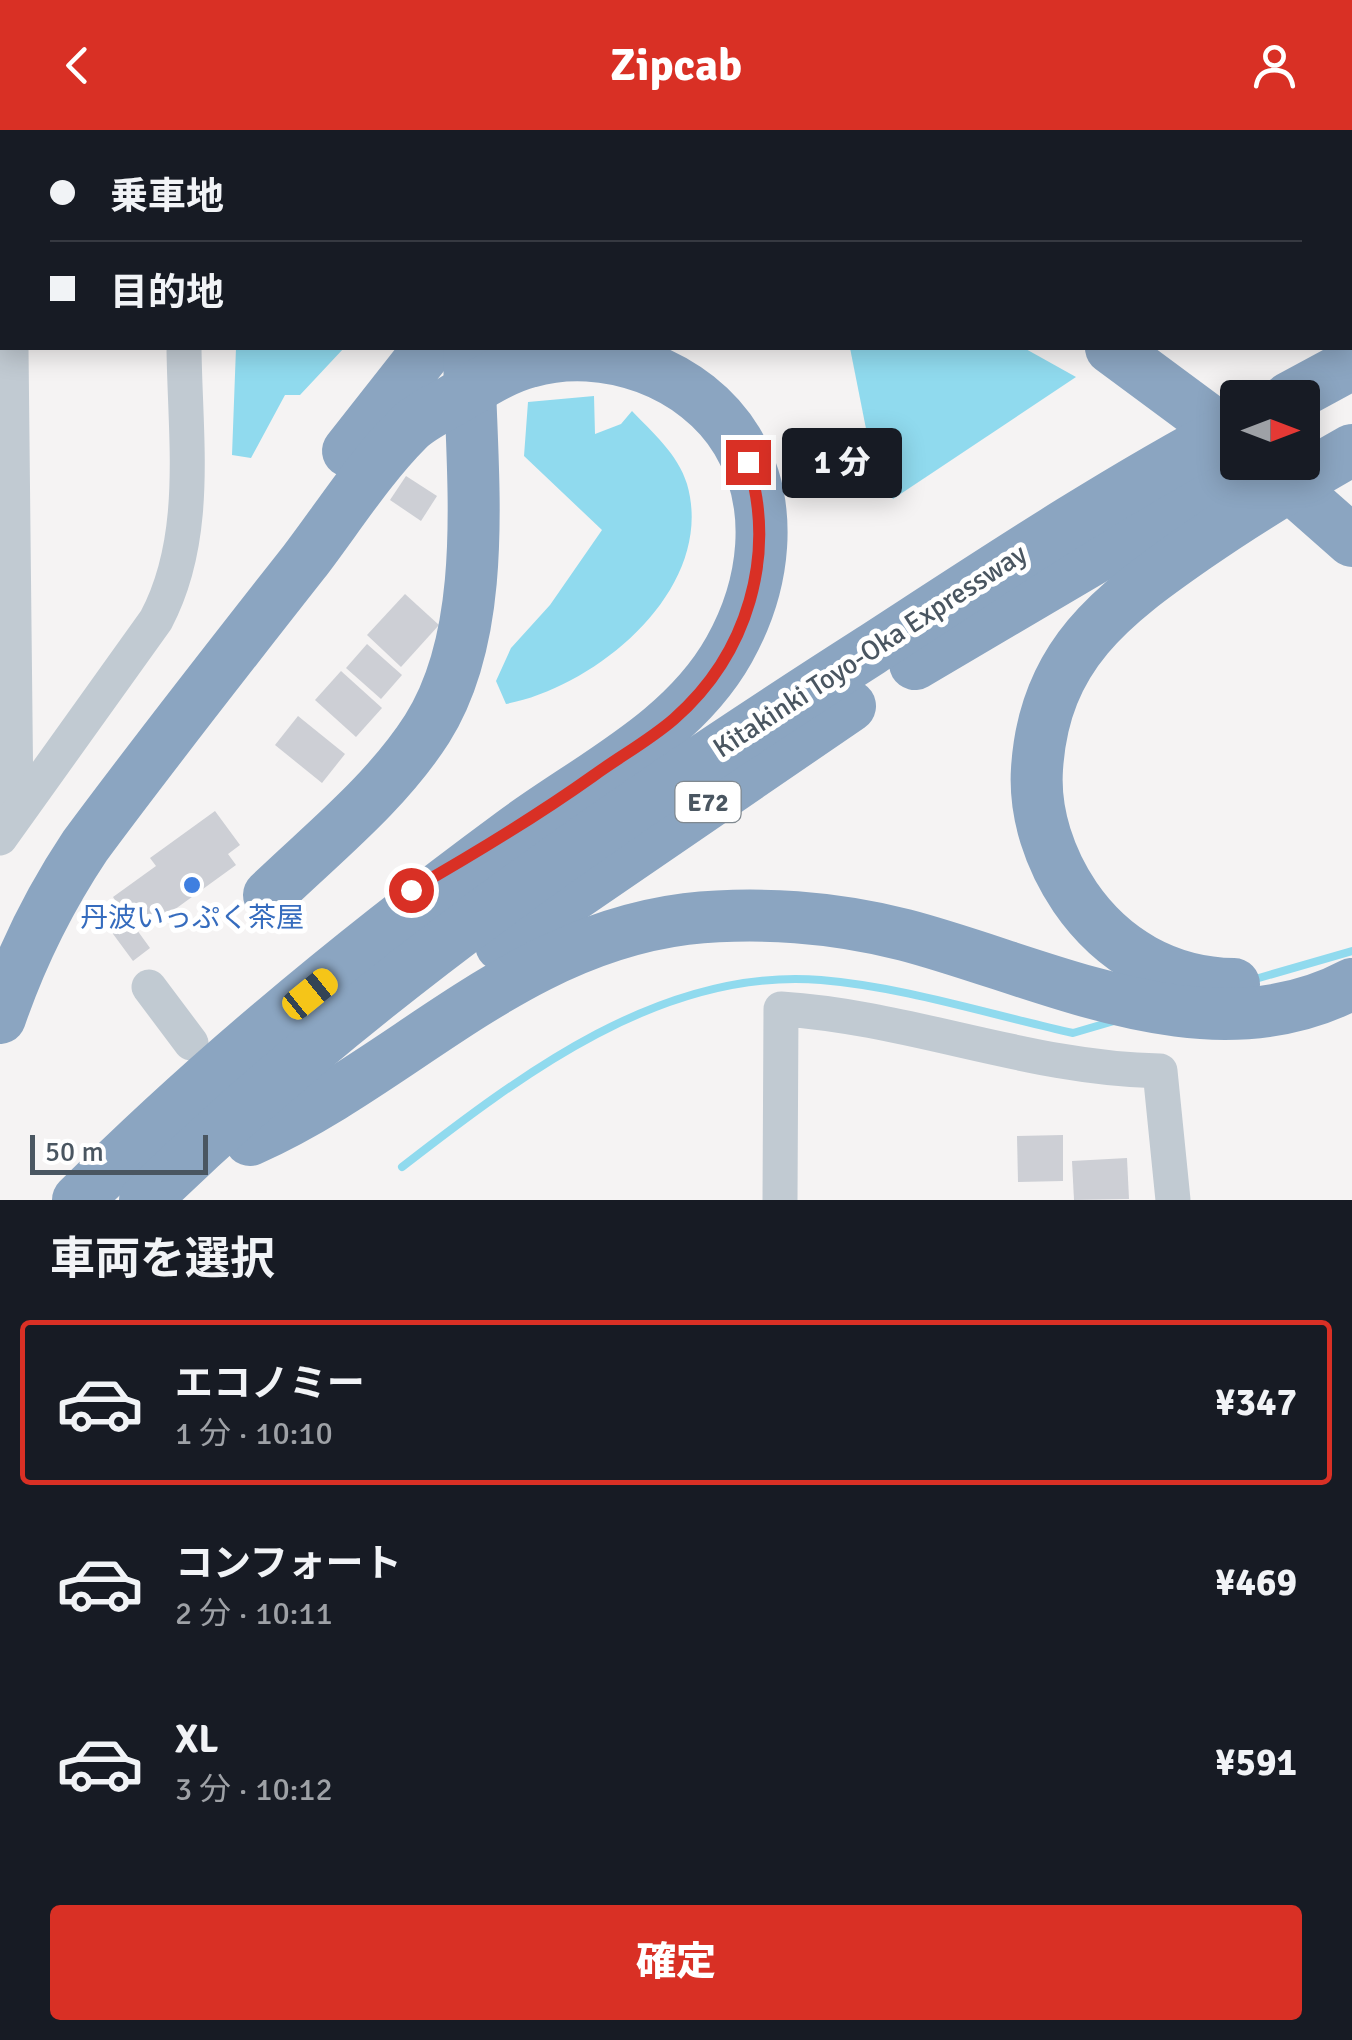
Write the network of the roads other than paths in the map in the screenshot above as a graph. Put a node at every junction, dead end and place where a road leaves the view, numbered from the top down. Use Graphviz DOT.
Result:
graph roads {
  1 [pos="11,350"];
  2 [pos="184,350"];
  3 [pos="427,350"];
  4 [pos="458,350"];
  5 [pos="469,350"];
  6 [pos="1113,350"];
  7 [pos="1164,350"];
  8 [pos="1352,364"];
  9 [pos="1320,381"];
  10 [pos="1220,389"];
  11 [pos="410,426"];
  12 [pos="1220,443"];
  13 [pos="1220,471"];
  14 [pos="1223,480"];
  15 [pos="1268,480"];
  16 [pos="1352,541"];
  17 [pos="8,825"];
  18 [pos="510,834"];
  19 [pos="269,895"];
  20 [pos="0,928"];
  21 [pos="311,946"];
  22 [pos="1352,948"];
  23 [pos="1352,984"];
  24 [pos="149,986"];
  25 [pos="0,1018"];
  26 [pos="192,1043"];
  27 [pos="206,1152"];
  28 [pos="109,1191"];
  29 [pos="780,1200"];
  30 [pos="1173,1200"];
  1 -- 17 [label="street"];
  2 -- 17 [label="street"];
  3 -- 20 [label="highway"];
  4 -- 11 [label="highway"];
  5 -- 19 [label="highway"];
  6 -- 12 [label="highway"];
  7 -- 10 [label="highway"];
  8 -- 9 [label="highway"];
  11 -- 18 [label="highway"];
  11 -- 25 [label="highway"];
  13 -- 27 [label="highway, Kitakinki Toyo-Oka Expressway / E72"];
  14 -- 22 [label="highway"];
  15 -- 16 [label="highway"];
  18 -- 21 [label="highway"];
  18 -- 27 [label="highway"];
  23 -- 27 [label="highway"];
  24 -- 26 [label="street"];
  26 -- 27 [label="highway"];
  27 -- 28 [label="highway, Kitakinki Toyo-Oka Expressway / E72"];
  29 -- 30 [label="street"];
}
